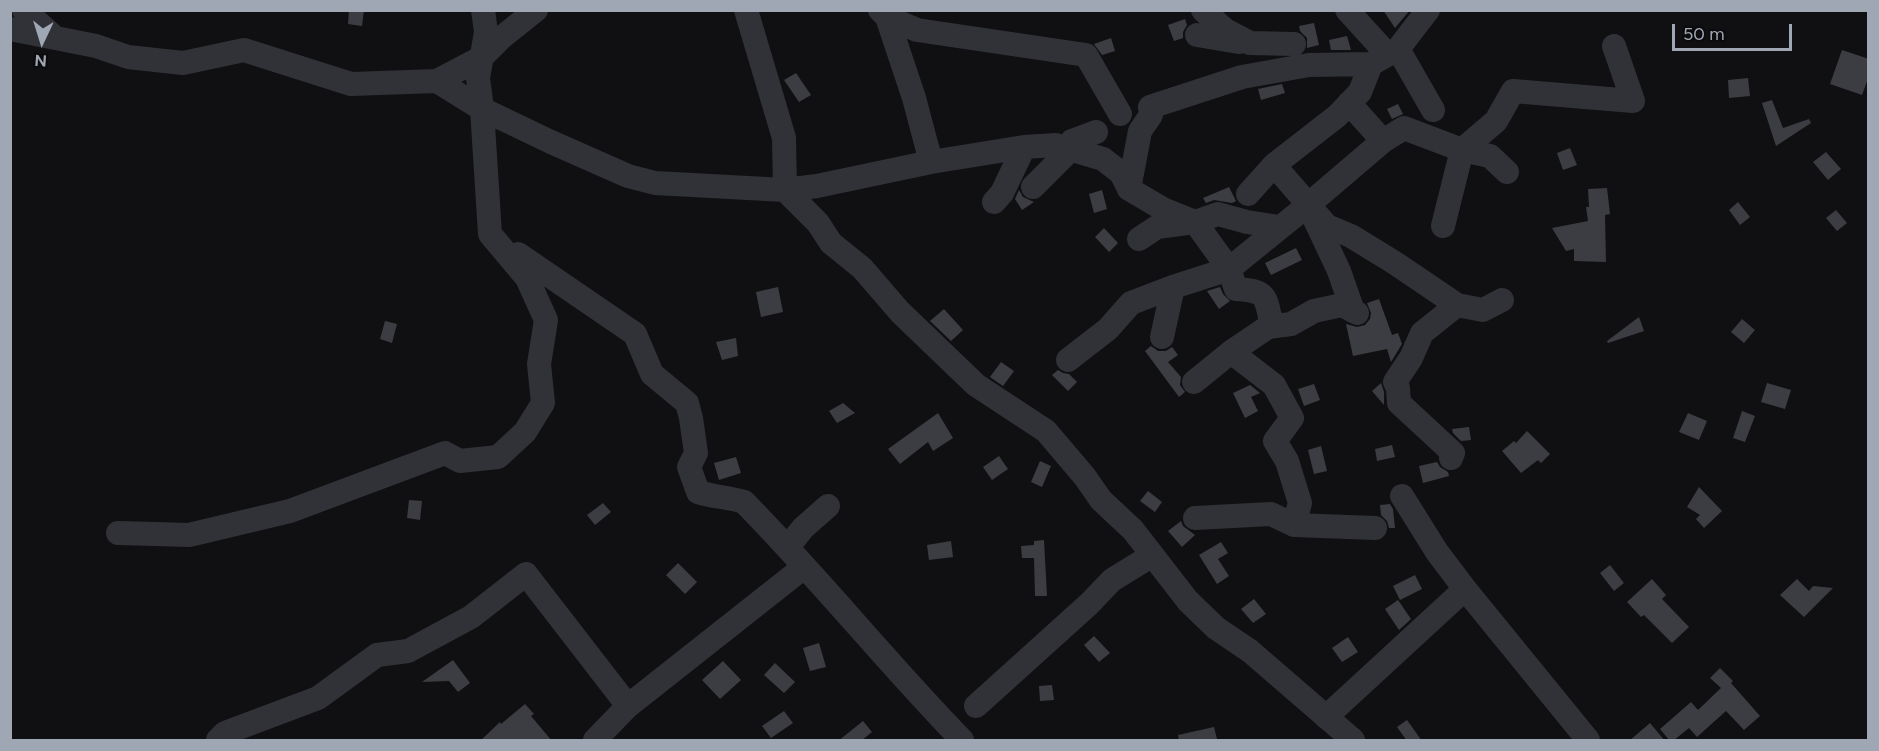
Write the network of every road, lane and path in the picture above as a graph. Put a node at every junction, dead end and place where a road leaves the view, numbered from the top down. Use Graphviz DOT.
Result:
graph roads {
  1 [pos="24,10"];
  2 [pos="483,10"];
  3 [pos="536,10"];
  4 [pos="746,10"];
  5 [pos="1203,10"];
  6 [pos="1347,10"];
  7 [pos="1428,10"];
  8 [pos="884,14"];
  9 [pos="10,29"];
  10 [pos="1197,35"];
  11 [pos="53,36"];
  12 [pos="1250,43"];
  13 [pos="1294,44"];
  14 [pos="1614,46"];
  15 [pos="1386,56"];
  16 [pos="481,57"];
  17 [pos="437,81"];
  18 [pos="1349,103"];
  19 [pos="482,109"];
  20 [pos="1433,110"];
  21 [pos="1120,114"];
  22 [pos="1096,132"];
  23 [pos="1383,141"];
  24 [pos="1024,147"];
  25 [pos="1071,149"];
  26 [pos="1462,150"];
  27 [pos="931,162"];
  28 [pos="1274,165"];
  29 [pos="1507,172"];
  30 [pos="1033,187"];
  31 [pos="1129,189"];
  32 [pos="785,190"];
  33 [pos="1248,194"];
  34 [pos="994,202"];
  35 [pos="1308,205"];
  36 [pos="1195,222"];
  37 [pos="1443,226"];
  38 [pos="1279,227"];
  39 [pos="490,234"];
  40 [pos="1138,239"];
  41 [pos="1229,269"];
  42 [pos="1173,287"];
  43 [pos="1502,300"];
  44 [pos="1457,305"];
  45 [pos="1272,326"];
  46 [pos="1162,337"];
  47 [pos="1231,352"];
  48 [pos="1068,360"];
  49 [pos="1194,382"];
  50 [pos="1451,458"];
  51 [pos="1402,496"];
  52 [pos="828,506"];
  53 [pos="1195,518"];
  54 [pos="1294,525"];
  55 [pos="1375,528"];
  56 [pos="118,533"];
  57 [pos="788,547"];
  58 [pos="1151,556"];
  59 [pos="804,567"];
  60 [pos="1465,589"];
  61 [pos="628,706"];
  62 [pos="976,706"];
  63 [pos="1326,717"];
  64 [pos="218,741"];
  65 [pos="595,741"];
  66 [pos="962,741"];
  67 [pos="1353,741"];
  68 [pos="1588,741"];
  1 -- 11 [label="street"];
  2 -- 16 [label="street"];
  3 -- 16 [label="street"];
  4 -- 32 [label="street"];
  5 -- 12 [label="street"];
  6 -- 15 [label="street"];
  7 -- 15 [label="street"];
  8 -- 21 [label="street"];
  8 -- 27 [label="street"];
  9 -- 11 [label="street"];
  10 -- 12 [label="street"];
  11 -- 17 [label="street"];
  12 -- 13 [label="street"];
  14 -- 26 [label="street"];
  15 -- 18 [label="street"];
  15 -- 20 [label="street"];
  15 -- 31 [label="street"];
  16 -- 17 [label="street"];
  16 -- 19 [label="street"];
  17 -- 19 [label="street"];
  18 -- 23 [label="street"];
  18 -- 28 [label="street"];
  19 -- 32 [label="street"];
  19 -- 39 [label="street"];
  22 -- 25 [label="street"];
  23 -- 26 [label="street"];
  23 -- 35 [label="street"];
  24 -- 25 [label="street"];
  24 -- 27 [label="street"];
  24 -- 34 [label="street"];
  25 -- 30 [label="street"];
  25 -- 31 [label="street"];
  26 -- 29 [label="street"];
  26 -- 37 [label="street"];
  27 -- 32 [label="street"];
  28 -- 33 [label="street"];
  28 -- 35 [label="street"];
  31 -- 36 [label="street"];
  32 -- 58 [label="street"];
  35 -- 38 [label="street"];
  35 -- 44 [label="street"];
  35 -- 45 [label="street"];
  36 -- 38 [label="street"];
  36 -- 40 [label="street"];
  36 -- 41 [label="street"];
  38 -- 41 [label="street"];
  39 -- 56 [label="street"];
  39 -- 57 [label="street"];
  41 -- 42 [label="street"];
  41 -- 45 [label="street"];
  42 -- 46 [label="street"];
  42 -- 48 [label="street"];
  43 -- 44 [label="street"];
  44 -- 50 [label="street"];
  45 -- 47 [label="street"];
  47 -- 49 [label="street"];
  47 -- 54 [label="street"];
  51 -- 60 [label="street"];
  52 -- 57 [label="street"];
  53 -- 54 [label="street"];
  54 -- 55 [label="street"];
  57 -- 59 [label="street"];
  58 -- 62 [label="street"];
  58 -- 63 [label="street"];
  59 -- 61 [label="street"];
  59 -- 66 [label="street"];
  60 -- 63 [label="street"];
  60 -- 68 [label="street"];
  61 -- 64 [label="street"];
  61 -- 65 [label="street"];
  63 -- 67 [label="street"];
}
